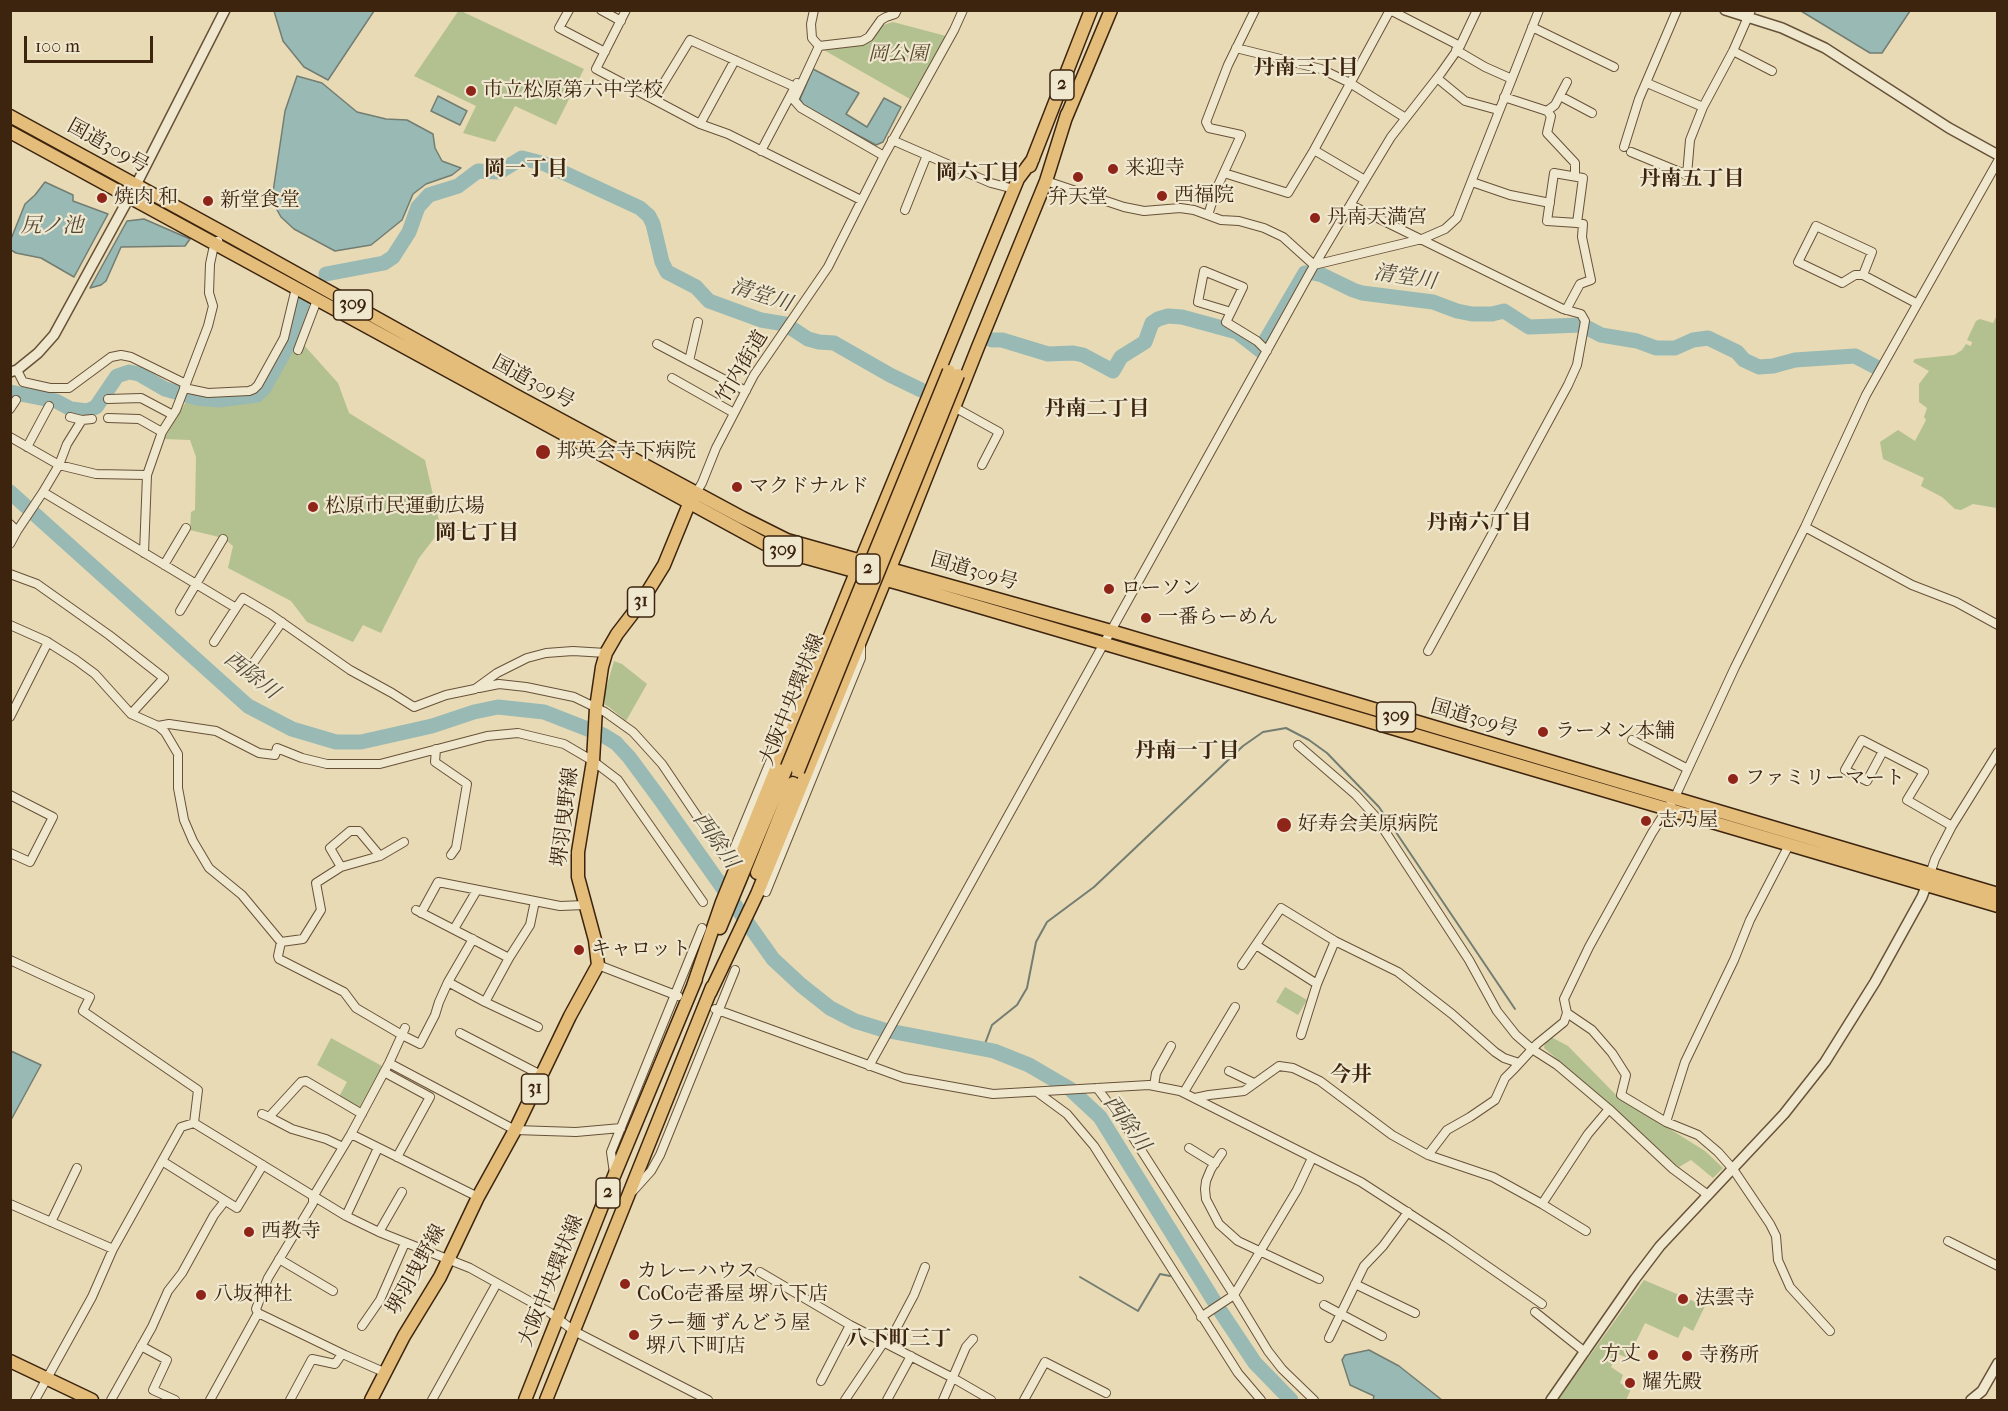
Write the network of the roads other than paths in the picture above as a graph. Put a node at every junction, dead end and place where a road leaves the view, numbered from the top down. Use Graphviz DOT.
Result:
graph roads {
  1 [pos="225,10"];
  2 [pos="569,10"];
  3 [pos="601,10"];
  4 [pos="626,10"];
  5 [pos="814,10"];
  6 [pos="897,10"];
  7 [pos="963,10"];
  8 [pos="1091,10"];
  9 [pos="1112,10"];
  10 [pos="1255,10"];
  11 [pos="1390,10"];
  12 [pos="1477,10"];
  13 [pos="1539,10"];
  14 [pos="1677,10"];
  15 [pos="1725,10"];
  16 [pos="1749,13"];
  17 [pos="621,21"];
  18 [pos="1532,27"];
  19 [pos="819,46"];
  20 [pos="1236,48"];
  21 [pos="1458,48"];
  22 [pos="1733,51"];
  23 [pos="605,52"];
  24 [pos="735,60"];
  25 [pos="1614,67"];
  26 [pos="809,68"];
  27 [pos="1772,71"];
  28 [pos="1437,78"];
  29 [pos="1512,79"];
  30 [pos="1567,82"];
  31 [pos="1350,83"];
  32 [pos="1647,83"];
  33 [pos="795,87"];
  34 [pos="1560,96"];
  35 [pos="1504,98"];
  36 [pos="654,99"];
  37 [pos="1703,107"];
  38 [pos="1498,110"];
  39 [pos="1547,111"];
  40 [pos="1592,113"];
  41 [pos="1067,114"];
  42 [pos="10,116"];
  43 [pos="1404,117"];
  44 [pos="700,124"];
  45 [pos="10,132"];
  46 [pos="892,140"];
  47 [pos="1314,150"];
  48 [pos="761,152"];
  49 [pos="927,155"];
  50 [pos="1998,155"];
  51 [pos="884,156"];
  52 [pos="1033,159"];
  53 [pos="1998,161"];
  54 [pos="1224,173"];
  55 [pos="1575,177"];
  56 [pos="1365,180"];
  57 [pos="1046,181"];
  58 [pos="1472,182"];
  59 [pos="136,185"];
  60 [pos="1014,189"];
  61 [pos="129,197"];
  62 [pos="861,200"];
  63 [pos="1550,203"];
  64 [pos="1351,205"];
  65 [pos="905,210"];
  66 [pos="1208,215"];
  67 [pos="1577,224"];
  68 [pos="223,232"];
  69 [pos="1422,239"];
  70 [pos="216,244"];
  71 [pos="1311,271"];
  72 [pos="1863,275"];
  73 [pos="296,288"];
  74 [pos="317,300"];
  75 [pos="1916,303"];
  76 [pos="1566,310"];
  77 [pos="1231,312"];
  78 [pos="698,322"];
  79 [pos="657,344"];
  80 [pos="1266,349"];
  81 [pos="297,350"];
  82 [pos="689,361"];
  83 [pos="14,371"];
  84 [pos="953,373"];
  85 [pos="672,378"];
  86 [pos="185,387"];
  87 [pos="746,391"];
  88 [pos="108,399"];
  89 [pos="16,400"];
  90 [pos="50,406"];
  91 [pos="954,407"];
  92 [pos="10,409"];
  93 [pos="175,412"];
  94 [pos="734,413"];
  95 [pos="70,417"];
  96 [pos="108,418"];
  97 [pos="92,419"];
  98 [pos="82,420"];
  99 [pos="162,432"];
  100 [pos="10,437"];
  101 [pos="27,447"];
  102 [pos="59,465"];
  103 [pos="982,465"];
  104 [pos="147,475"];
  105 [pos="43,493"];
  106 [pos="693,498"];
  107 [pos="1805,527"];
  108 [pos="15,528"];
  109 [pos="186,528"];
  110 [pos="223,539"];
  111 [pos="10,544"];
  112 [pos="144,553"];
  113 [pos="164,566"];
  114 [pos="858,566"];
  115 [pos="10,574"];
  116 [pos="887,574"];
  117 [pos="196,584"];
  118 [pos="236,608"];
  119 [pos="180,611"];
  120 [pos="282,622"];
  121 [pos="10,625"];
  122 [pos="1998,625"];
  123 [pos="1111,631"];
  124 [pos="860,638"];
  125 [pos="48,642"];
  126 [pos="214,642"];
  127 [pos="828,643"];
  128 [pos="1103,644"];
  129 [pos="1428,651"];
  130 [pos="606,653"];
  131 [pos="249,669"];
  132 [pos="475,689"];
  133 [pos="596,709"];
  134 [pos="131,714"];
  135 [pos="10,717"];
  136 [pos="158,726"];
  137 [pos="1632,740"];
  138 [pos="1298,745"];
  139 [pos="436,749"];
  140 [pos="1883,751"];
  141 [pos="1998,752"];
  142 [pos="593,758"];
  143 [pos="792,769"];
  144 [pos="1688,769"];
  145 [pos="13,796"];
  146 [pos="1675,797"];
  147 [pos="10,805"];
  148 [pos="1667,808"];
  149 [pos="1952,826"];
  150 [pos="404,842"];
  151 [pos="1789,845"];
  152 [pos="733,851"];
  153 [pos="10,853"];
  154 [pos="451,855"];
  155 [pos="380,856"];
  156 [pos="724,856"];
  157 [pos="342,867"];
  158 [pos="735,880"];
  159 [pos="1928,880"];
  160 [pos="477,890"];
  161 [pos="766,892"];
  162 [pos="1998,894"];
  163 [pos="750,900"];
  164 [pos="536,901"];
  165 [pos="703,902"];
  166 [pos="585,905"];
  167 [pos="1998,906"];
  168 [pos="702,928"];
  169 [pos="454,929"];
  170 [pos="473,939"];
  171 [pos="280,942"];
  172 [pos="1335,942"];
  173 [pos="1256,945"];
  174 [pos="509,958"];
  175 [pos="10,960"];
  176 [pos="598,965"];
  177 [pos="1242,965"];
  178 [pos="735,970"];
  179 [pos="448,982"];
  180 [pos="1317,984"];
  181 [pos="676,995"];
  182 [pos="485,1002"];
  183 [pos="1235,1007"];
  184 [pos="717,1010"];
  185 [pos="1567,1012"];
  186 [pos="537,1027"];
  187 [pos="403,1032"];
  188 [pos="460,1033"];
  189 [pos="1301,1035"];
  190 [pos="1172,1046"];
  191 [pos="1532,1049"];
  192 [pos="1519,1063"];
  193 [pos="389,1064"];
  194 [pos="869,1066"];
  195 [pos="1229,1071"];
  196 [pos="384,1072"];
  197 [pos="542,1075"];
  198 [pos="1254,1083"];
  199 [pos="1154,1086"];
  200 [pos="1095,1088"];
  201 [pos="1041,1091"];
  202 [pos="1184,1092"];
  203 [pos="1195,1098"];
  204 [pos="1609,1109"];
  205 [pos="362,1114"];
  206 [pos="1666,1122"];
  207 [pos="194,1123"];
  208 [pos="621,1128"];
  209 [pos="515,1130"];
  210 [pos="351,1134"];
  211 [pos="343,1147"];
  212 [pos="378,1148"];
  213 [pos="1190,1148"];
  214 [pos="1222,1153"];
  215 [pos="1428,1155"];
  216 [pos="397,1157"];
  217 [pos="1312,1158"];
  218 [pos="162,1161"];
  219 [pos="1215,1164"];
  220 [pos="263,1165"];
  221 [pos="78,1168"];
  222 [pos="1733,1169"];
  223 [pos="614,1176"];
  224 [pos="402,1192"];
  225 [pos="1708,1195"];
  226 [pos="313,1197"];
  227 [pos="478,1197"];
  228 [pos="628,1198"];
  229 [pos="225,1201"];
  230 [pos="10,1204"];
  231 [pos="1542,1204"];
  232 [pos="1408,1212"];
  233 [pos="346,1216"];
  234 [pos="51,1222"];
  235 [pos="1586,1231"];
  236 [pos="379,1232"];
  237 [pos="1948,1241"];
  238 [pos="405,1243"];
  239 [pos="113,1249"];
  240 [pos="1259,1251"];
  241 [pos="279,1259"];
  242 [pos="448,1259"];
  243 [pos="1998,1266"];
  244 [pos="925,1267"];
  245 [pos="760,1272"];
  246 [pos="1319,1279"];
  247 [pos="497,1283"];
  248 [pos="1355,1284"];
  249 [pos="333,1291"];
  250 [pos="1232,1297"];
  251 [pos="1542,1304"];
  252 [pos="1324,1305"];
  253 [pos="258,1312"];
  254 [pos="1535,1312"];
  255 [pos="1341,1313"];
  256 [pos="1415,1313"];
  257 [pos="1204,1315"];
  258 [pos="558,1319"];
  259 [pos="850,1325"];
  260 [pos="362,1326"];
  261 [pos="574,1331"];
  262 [pos="1830,1331"];
  263 [pos="1382,1336"];
  264 [pos="1329,1338"];
  265 [pos="973,1339"];
  266 [pos="886,1343"];
  267 [pos="141,1346"];
  268 [pos="1585,1353"];
  269 [pos="342,1354"];
  270 [pos="911,1356"];
  271 [pos="10,1361"];
  272 [pos="1998,1363"];
  273 [pos="386,1373"];
  274 [pos="953,1378"];
  275 [pos="47,1380"];
  276 [pos="821,1381"];
  277 [pos="1106,1393"];
  278 [pos="693,1397"];
  279 [pos="991,1400"];
  280 [pos="35,1401"];
  281 [pos="92,1401"];
  282 [pos="111,1401"];
  283 [pos="175,1401"];
  284 [pos="210,1401"];
  285 [pos="290,1401"];
  286 [pos="371,1401"];
  287 [pos="432,1401"];
  288 [pos="525,1401"];
  289 [pos="546,1401"];
  290 [pos="708,1401"];
  291 [pos="845,1401"];
  292 [pos="887,1401"];
  293 [pos="943,1401"];
  294 [pos="1024,1401"];
  295 [pos="1261,1401"];
  296 [pos="1314,1401"];
  297 [pos="1551,1401"];
  298 [pos="1971,1401"];
  1 -- 59 [label="street"];
  2 -- 23 [label="street"];
  3 -- 17 [label="street"];
  4 -- 17 [label="street"];
  5 -- 19 [label="street"];
  6 -- 19 [label="street"];
  7 -- 46 [label="street"];
  8 -- 52 [label="main road, 大阪中央環状線 / 2"];
  9 -- 41 [label="main road, 大阪中央環状線 / 2"];
  10 -- 20 [label="street"];
  11 -- 21 [label="street"];
  11 -- 31 [label="street"];
  12 -- 21 [label="street"];
  13 -- 18 [label="street"];
  14 -- 32 [label="street"];
  15 -- 16 [label="street"];
  16 -- 22 [label="street"];
  16 -- 50 [label="street"];
  17 -- 23 [label="street"];
  18 -- 25 [label="street"];
  18 -- 29 [label="street"];
  19 -- 26 [label="street"];
  20 -- 31 [label="street"];
  20 -- 54 [label="street"];
  21 -- 28 [label="street"];
  21 -- 29 [label="street"];
  22 -- 27 [label="street"];
  22 -- 37 [label="street"];
  23 -- 36 [label="street"];
  24 -- 33 [label="street"];
  24 -- 36 [label="street"];
  24 -- 44 [label="street"];
  26 -- 33 [label="street"];
  26 -- 51 [label="street"];
  28 -- 38 [label="street"];
  28 -- 43 [label="street"];
  29 -- 35 [label="street"];
  30 -- 34 [label="street"];
  31 -- 43 [label="street"];
  31 -- 47 [label="street"];
  32 -- 37 [label="street"];
  32 -- 37 [label="street"];
  33 -- 48 [label="street"];
  34 -- 39 [label="street"];
  34 -- 40 [label="street"];
  35 -- 38 [label="street"];
  35 -- 39 [label="street"];
  36 -- 44 [label="street"];
  38 -- 58 [label="street"];
  39 -- 55 [label="street"];
  41 -- 57 [label="main road"];
  41 -- 84 [label="main road, 大阪中央環状線 / 2"];
  42 -- 59 [label="main road, 国道309号 / 309"];
  43 -- 56 [label="street"];
  44 -- 48 [label="street"];
  45 -- 61 [label="main road, 国道309号 / 309"];
  46 -- 49 [label="street"];
  46 -- 51 [label="street"];
  47 -- 54 [label="street"];
  47 -- 56 [label="street"];
  48 -- 62 [label="street"];
  49 -- 60 [label="street"];
  49 -- 65 [label="street"];
  51 -- 62 [label="street, 竹内街道"];
  52 -- 60 [label="main road"];
  52 -- 84 [label="main road, 大阪中央環状線 / 2"];
  53 -- 75 [label="street"];
  54 -- 66 [label="street"];
  55 -- 63 [label="street"];
  55 -- 67 [label="street"];
  56 -- 64 [label="street"];
  57 -- 66 [label="street"];
  57 -- 91 [label="main road"];
  58 -- 63 [label="street"];
  58 -- 69 [label="street"];
  59 -- 61 [label="street"];
  59 -- 68 [label="main road, 国道309号 / 309"];
  60 -- 114 [label="main road"];
  61 -- 70 [label="main road, 国道309号 / 309"];
  61 -- 83 [label="street"];
  62 -- 87 [label="street, 竹内街道"];
  63 -- 67 [label="street"];
  64 -- 69 [label="street"];
  64 -- 71 [label="street"];
  66 -- 71 [label="street"];
  67 -- 76 [label="street"];
  68 -- 70 [label="street"];
  68 -- 106 [label="main road, 国道309号 / 309"];
  69 -- 71 [label="street"];
  69 -- 76 [label="street"];
  70 -- 73 [label="main road, 国道309号 / 309"];
  70 -- 86 [label="street"];
  71 -- 80 [label="street"];
  72 -- 72 [label="street"];
  72 -- 75 [label="street"];
  73 -- 74 [label="main road, 国道309号 / 309"];
  73 -- 86 [label="street"];
  74 -- 81 [label="street"];
  74 -- 106 [label="main road, 国道309号 / 309"];
  75 -- 107 [label="street"];
  76 -- 129 [label="street"];
  77 -- 77 [label="street"];
  77 -- 80 [label="street"];
  78 -- 82 [label="street"];
  79 -- 82 [label="street"];
  80 -- 123 [label="street"];
  82 -- 87 [label="street"];
  83 -- 86 [label="street"];
  84 -- 143 [label="main road, 大阪中央環状線 / 2, bridge"];
  85 -- 94 [label="street"];
  86 -- 93 [label="street"];
  87 -- 94 [label="street, 竹内街道"];
  88 -- 93 [label="street"];
  89 -- 92 [label="street"];
  90 -- 101 [label="street"];
  91 -- 103 [label="street"];
  91 -- 116 [label="main road"];
  93 -- 99 [label="street"];
  94 -- 106 [label="street, 竹内街道"];
  95 -- 98 [label="street"];
  96 -- 99 [label="street"];
  97 -- 98 [label="street"];
  98 -- 102 [label="street"];
  99 -- 104 [label="street"];
  100 -- 101 [label="street"];
  101 -- 102 [label="street"];
  102 -- 104 [label="street"];
  102 -- 105 [label="street"];
  104 -- 112 [label="street"];
  105 -- 108 [label="street"];
  105 -- 112 [label="street"];
  106 -- 114 [label="main road, 国道309号 / 309"];
  106 -- 130 [label="main road, 堺羽曳野線 / 31"];
  107 -- 122 [label="street"];
  107 -- 144 [label="street"];
  108 -- 111 [label="street"];
  109 -- 113 [label="street"];
  110 -- 117 [label="street"];
  112 -- 113 [label="street"];
  113 -- 117 [label="street"];
  114 -- 116 [label="main road, 国道309号 / 309"];
  114 -- 127 [label="main road"];
  115 -- 134 [label="street"];
  116 -- 123 [label="main road, 国道309号 / 309"];
  116 -- 124 [label="main road"];
  116 -- 128 [label="main road, 国道309号 / 309"];
  117 -- 118 [label="street"];
  117 -- 119 [label="street"];
  118 -- 120 [label="street"];
  118 -- 126 [label="street"];
  120 -- 131 [label="street"];
  120 -- 132 [label="street"];
  121 -- 125 [label="street"];
  123 -- 128 [label="street"];
  123 -- 146 [label="main road, 国道309号 / 309"];
  124 -- 161 [label="street"];
  124 -- 163 [label="main road"];
  125 -- 134 [label="street"];
  125 -- 135 [label="street"];
  127 -- 152 [label="street"];
  127 -- 158 [label="main road"];
  128 -- 148 [label="main road, 国道309号 / 309"];
  128 -- 194 [label="street"];
  130 -- 132 [label="street"];
  130 -- 133 [label="main road, 堺羽曳野線 / 31"];
  132 -- 133 [label="street"];
  133 -- 142 [label="main road, 堺羽曳野線 / 31"];
  133 -- 156 [label="street"];
  134 -- 136 [label="street"];
  136 -- 139 [label="street"];
  136 -- 171 [label="street"];
  137 -- 144 [label="street"];
  138 -- 191 [label="street"];
  139 -- 142 [label="street"];
  139 -- 154 [label="street"];
  140 -- 140 [label="street"];
  140 -- 149 [label="street"];
  141 -- 149 [label="street"];
  142 -- 165 [label="street"];
  142 -- 166 [label="main road, 堺羽曳野線 / 31"];
  143 -- 158 [label="main road, 大阪中央環状線 / 2"];
  143 -- 163 [label="main road, 大阪中央環状線 / 2"];
  144 -- 146 [label="street"];
  145 -- 147 [label="street"];
  145 -- 153 [label="street"];
  146 -- 148 [label="street"];
  146 -- 159 [label="main road, 国道309号 / 309"];
  148 -- 151 [label="main road, 国道309号 / 309"];
  148 -- 185 [label="street"];
  149 -- 159 [label="street"];
  150 -- 155 [label="street"];
  151 -- 159 [label="main road, 国道309号 / 309"];
  151 -- 206 [label="street"];
  155 -- 157 [label="street"];
  155 -- 157 [label="street"];
  157 -- 171 [label="street"];
  158 -- 223 [label="main road, 大阪中央環状線 / 2"];
  159 -- 162 [label="main road, 国道309号 / 309"];
  159 -- 167 [label="main road, 国道309号 / 309"];
  159 -- 222 [label="street"];
  160 -- 164 [label="street"];
  160 -- 169 [label="street"];
  160 -- 169 [label="street"];
  163 -- 228 [label="main road, 大阪中央環状線 / 2"];
  164 -- 166 [label="street"];
  164 -- 174 [label="street"];
  166 -- 176 [label="main road, 堺羽曳野線 / 31"];
  168 -- 181 [label="street"];
  169 -- 170 [label="street"];
  170 -- 174 [label="street"];
  170 -- 179 [label="street"];
  171 -- 187 [label="street"];
  172 -- 173 [label="street"];
  172 -- 180 [label="street"];
  172 -- 192 [label="street"];
  173 -- 177 [label="street"];
  173 -- 180 [label="street"];
  174 -- 182 [label="street"];
  175 -- 207 [label="street"];
  176 -- 181 [label="street"];
  176 -- 197 [label="main road, 堺羽曳野線 / 31"];
  178 -- 184 [label="street"];
  179 -- 182 [label="street"];
  179 -- 187 [label="street"];
  180 -- 189 [label="street"];
  181 -- 208 [label="street"];
  182 -- 186 [label="street"];
  183 -- 202 [label="street"];
  184 -- 194 [label="street"];
  184 -- 228 [label="street"];
  185 -- 191 [label="street"];
  185 -- 206 [label="street"];
  187 -- 193 [label="street"];
  188 -- 197 [label="street"];
  190 -- 199 [label="street"];
  191 -- 192 [label="street"];
  191 -- 204 [label="street"];
  192 -- 215 [label="street"];
  193 -- 196 [label="street"];
  193 -- 209 [label="street"];
  194 -- 201 [label="street"];
  195 -- 198 [label="street"];
  196 -- 205 [label="street"];
  196 -- 216 [label="street"];
  197 -- 209 [label="main road, 堺羽曳野線 / 31"];
  198 -- 203 [label="street"];
  198 -- 215 [label="street"];
  199 -- 200 [label="street"];
  199 -- 202 [label="street"];
  200 -- 201 [label="street"];
  200 -- 250 [label="street"];
  201 -- 257 [label="street"];
  202 -- 203 [label="street"];
  203 -- 217 [label="street"];
  204 -- 225 [label="street"];
  204 -- 231 [label="street"];
  205 -- 210 [label="street"];
  205 -- 211 [label="street"];
  206 -- 222 [label="street"];
  207 -- 218 [label="street"];
  207 -- 220 [label="street"];
  208 -- 209 [label="street"];
  208 -- 223 [label="street"];
  209 -- 227 [label="main road, 堺羽曳野線 / 31"];
  210 -- 211 [label="street"];
  210 -- 212 [label="street"];
  211 -- 226 [label="street"];
  212 -- 216 [label="street"];
  212 -- 233 [label="street"];
  213 -- 219 [label="street"];
  214 -- 219 [label="street"];
  215 -- 231 [label="street"];
  216 -- 227 [label="street"];
  217 -- 232 [label="street"];
  217 -- 240 [label="street"];
  218 -- 229 [label="street"];
  218 -- 239 [label="street"];
  219 -- 240 [label="street"];
  220 -- 226 [label="street"];
  220 -- 229 [label="street"];
  221 -- 234 [label="street"];
  222 -- 225 [label="street"];
  222 -- 262 [label="street"];
  223 -- 258 [label="main road, 大阪中央環状線 / 2"];
  224 -- 236 [label="street"];
  225 -- 268 [label="street"];
  226 -- 233 [label="street"];
  226 -- 241 [label="street"];
  227 -- 242 [label="main road, 堺羽曳野線 / 31"];
  228 -- 261 [label="main road, 大阪中央環状線 / 2"];
  229 -- 267 [label="street"];
  230 -- 234 [label="street"];
  231 -- 235 [label="street"];
  232 -- 248 [label="street"];
  232 -- 251 [label="street"];
  233 -- 236 [label="street"];
  234 -- 239 [label="street"];
  236 -- 238 [label="street"];
  237 -- 243 [label="street"];
  238 -- 242 [label="street"];
  238 -- 260 [label="street"];
  239 -- 275 [label="street"];
  240 -- 246 [label="street"];
  240 -- 250 [label="street"];
  241 -- 249 [label="street"];
  241 -- 253 [label="street"];
  242 -- 247 [label="street"];
  242 -- 273 [label="main road, 堺羽曳野線 / 31"];
  244 -- 266 [label="street"];
  245 -- 259 [label="street"];
  247 -- 258 [label="street"];
  247 -- 287 [label="street"];
  248 -- 255 [label="street"];
  248 -- 256 [label="street"];
  250 -- 257 [label="street"];
  250 -- 296 [label="street"];
  252 -- 255 [label="street"];
  253 -- 269 [label="street"];
  253 -- 284 [label="street"];
  254 -- 268 [label="street"];
  255 -- 263 [label="street"];
  255 -- 264 [label="street"];
  257 -- 295 [label="street"];
  258 -- 261 [label="street"];
  258 -- 288 [label="main road, 大阪中央環状線 / 2"];
  259 -- 266 [label="street"];
  259 -- 276 [label="street"];
  261 -- 278 [label="street"];
  261 -- 289 [label="main road, 大阪中央環状線 / 2"];
  265 -- 274 [label="street"];
  266 -- 270 [label="street"];
  266 -- 291 [label="street"];
  267 -- 282 [label="street"];
  267 -- 283 [label="street"];
  268 -- 297 [label="street"];
  269 -- 273 [label="street"];
  269 -- 285 [label="street"];
  270 -- 274 [label="street"];
  270 -- 292 [label="street"];
  271 -- 275 [label="main road"];
  272 -- 298 [label="street"];
  273 -- 286 [label="main road, 堺羽曳野線 / 31"];
  274 -- 279 [label="street"];
  274 -- 293 [label="street"];
  275 -- 280 [label="street"];
  275 -- 281 [label="main road"];
  277 -- 294 [label="street"];
  278 -- 290 [label="street"];
}
